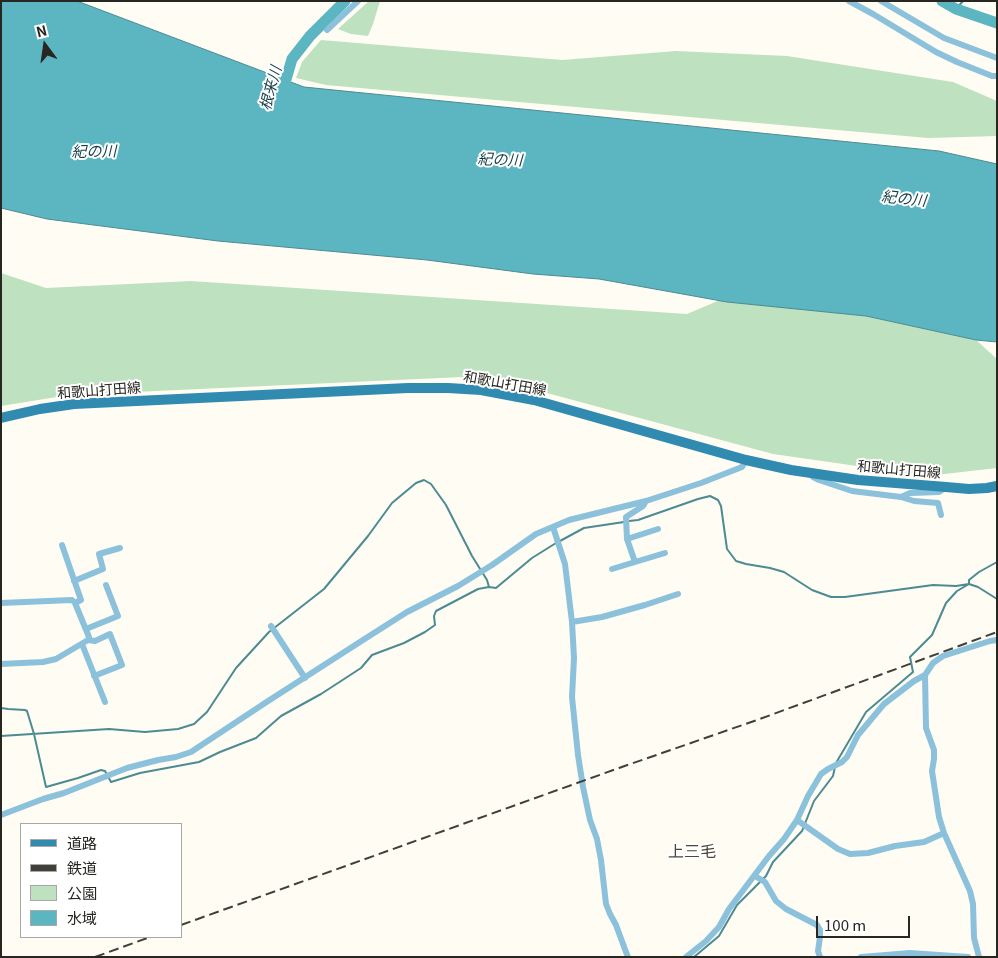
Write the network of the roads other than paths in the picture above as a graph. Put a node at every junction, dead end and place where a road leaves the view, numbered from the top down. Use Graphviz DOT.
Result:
graph roads {
  1 [pos="358,1"];
  2 [pos="849,1"];
  3 [pos="881,1"];
  4 [pos="327,30"];
  5 [pos="997,58"];
  6 [pos="997,76"];
  7 [pos="3,419"];
  8 [pos="746,460"];
  9 [pos="812,473"];
  10 [pos="997,486"];
  11 [pos="946,487"];
  12 [pos="901,496"];
  13 [pos="646,502"];
  14 [pos="941,515"];
  15 [pos="658,529"];
  16 [pos="554,530"];
  17 [pos="627,539"];
  18 [pos="62,545"];
  19 [pos="120,548"];
  20 [pos="665,553"];
  21 [pos="635,562"];
  22 [pos="612,570"];
  23 [pos="74,581"];
  24 [pos="106,585"];
  25 [pos="678,594"];
  26 [pos="1,602"];
  27 [pos="74,603"];
  28 [pos="572,622"];
  29 [pos="271,626"];
  30 [pos="86,629"];
  31 [pos="88,640"];
  32 [pos="997,640"];
  33 [pos="82,644"];
  34 [pos="1,664"];
  35 [pos="94,676"];
  36 [pos="925,676"];
  37 [pos="305,678"];
  38 [pos="105,702"];
  39 [pos="1,815"];
  40 [pos="797,820"];
  41 [pos="944,833"];
  42 [pos="755,876"];
  43 [pos="689,956"];
  44 [pos="979,956"];
  45 [pos="628,957"];
  46 [pos="820,957"];
  47 [pos="860,957"];
  48 [pos="970,957"];
  1 -- 4 [label="street"];
  2 -- 6 [label="street"];
  3 -- 5 [label="street"];
  7 -- 8 [label="main road, 和歌山打田線"];
  8 -- 9 [label="main road, 和歌山打田線"];
  8 -- 13 [label="street"];
  9 -- 11 [label="main road, 和歌山打田線"];
  9 -- 12 [label="street"];
  10 -- 11 [label="main road, 和歌山打田線"];
  11 -- 12 [label="street"];
  12 -- 14 [label="street"];
  13 -- 16 [label="street"];
  13 -- 17 [label="street"];
  15 -- 17 [label="street"];
  16 -- 28 [label="street"];
  16 -- 37 [label="street"];
  17 -- 21 [label="street"];
  18 -- 23 [label="street"];
  19 -- 23 [label="street"];
  20 -- 21 [label="street"];
  21 -- 22 [label="street"];
  23 -- 27 [label="street"];
  24 -- 30 [label="street"];
  25 -- 28 [label="street"];
  26 -- 27 [label="street"];
  27 -- 30 [label="street"];
  28 -- 45 [label="street"];
  29 -- 37 [label="street"];
  30 -- 31 [label="street"];
  31 -- 33 [label="street"];
  31 -- 35 [label="street"];
  32 -- 36 [label="street"];
  33 -- 34 [label="street"];
  33 -- 35 [label="street"];
  35 -- 38 [label="street"];
  36 -- 40 [label="street"];
  36 -- 41 [label="street"];
  37 -- 39 [label="street"];
  40 -- 41 [label="street"];
  40 -- 42 [label="street"];
  41 -- 44 [label="street"];
  42 -- 43 [label="street"];
  42 -- 46 [label="street"];
  44 -- 48 [label="street"];
  47 -- 48 [label="street"];
}
